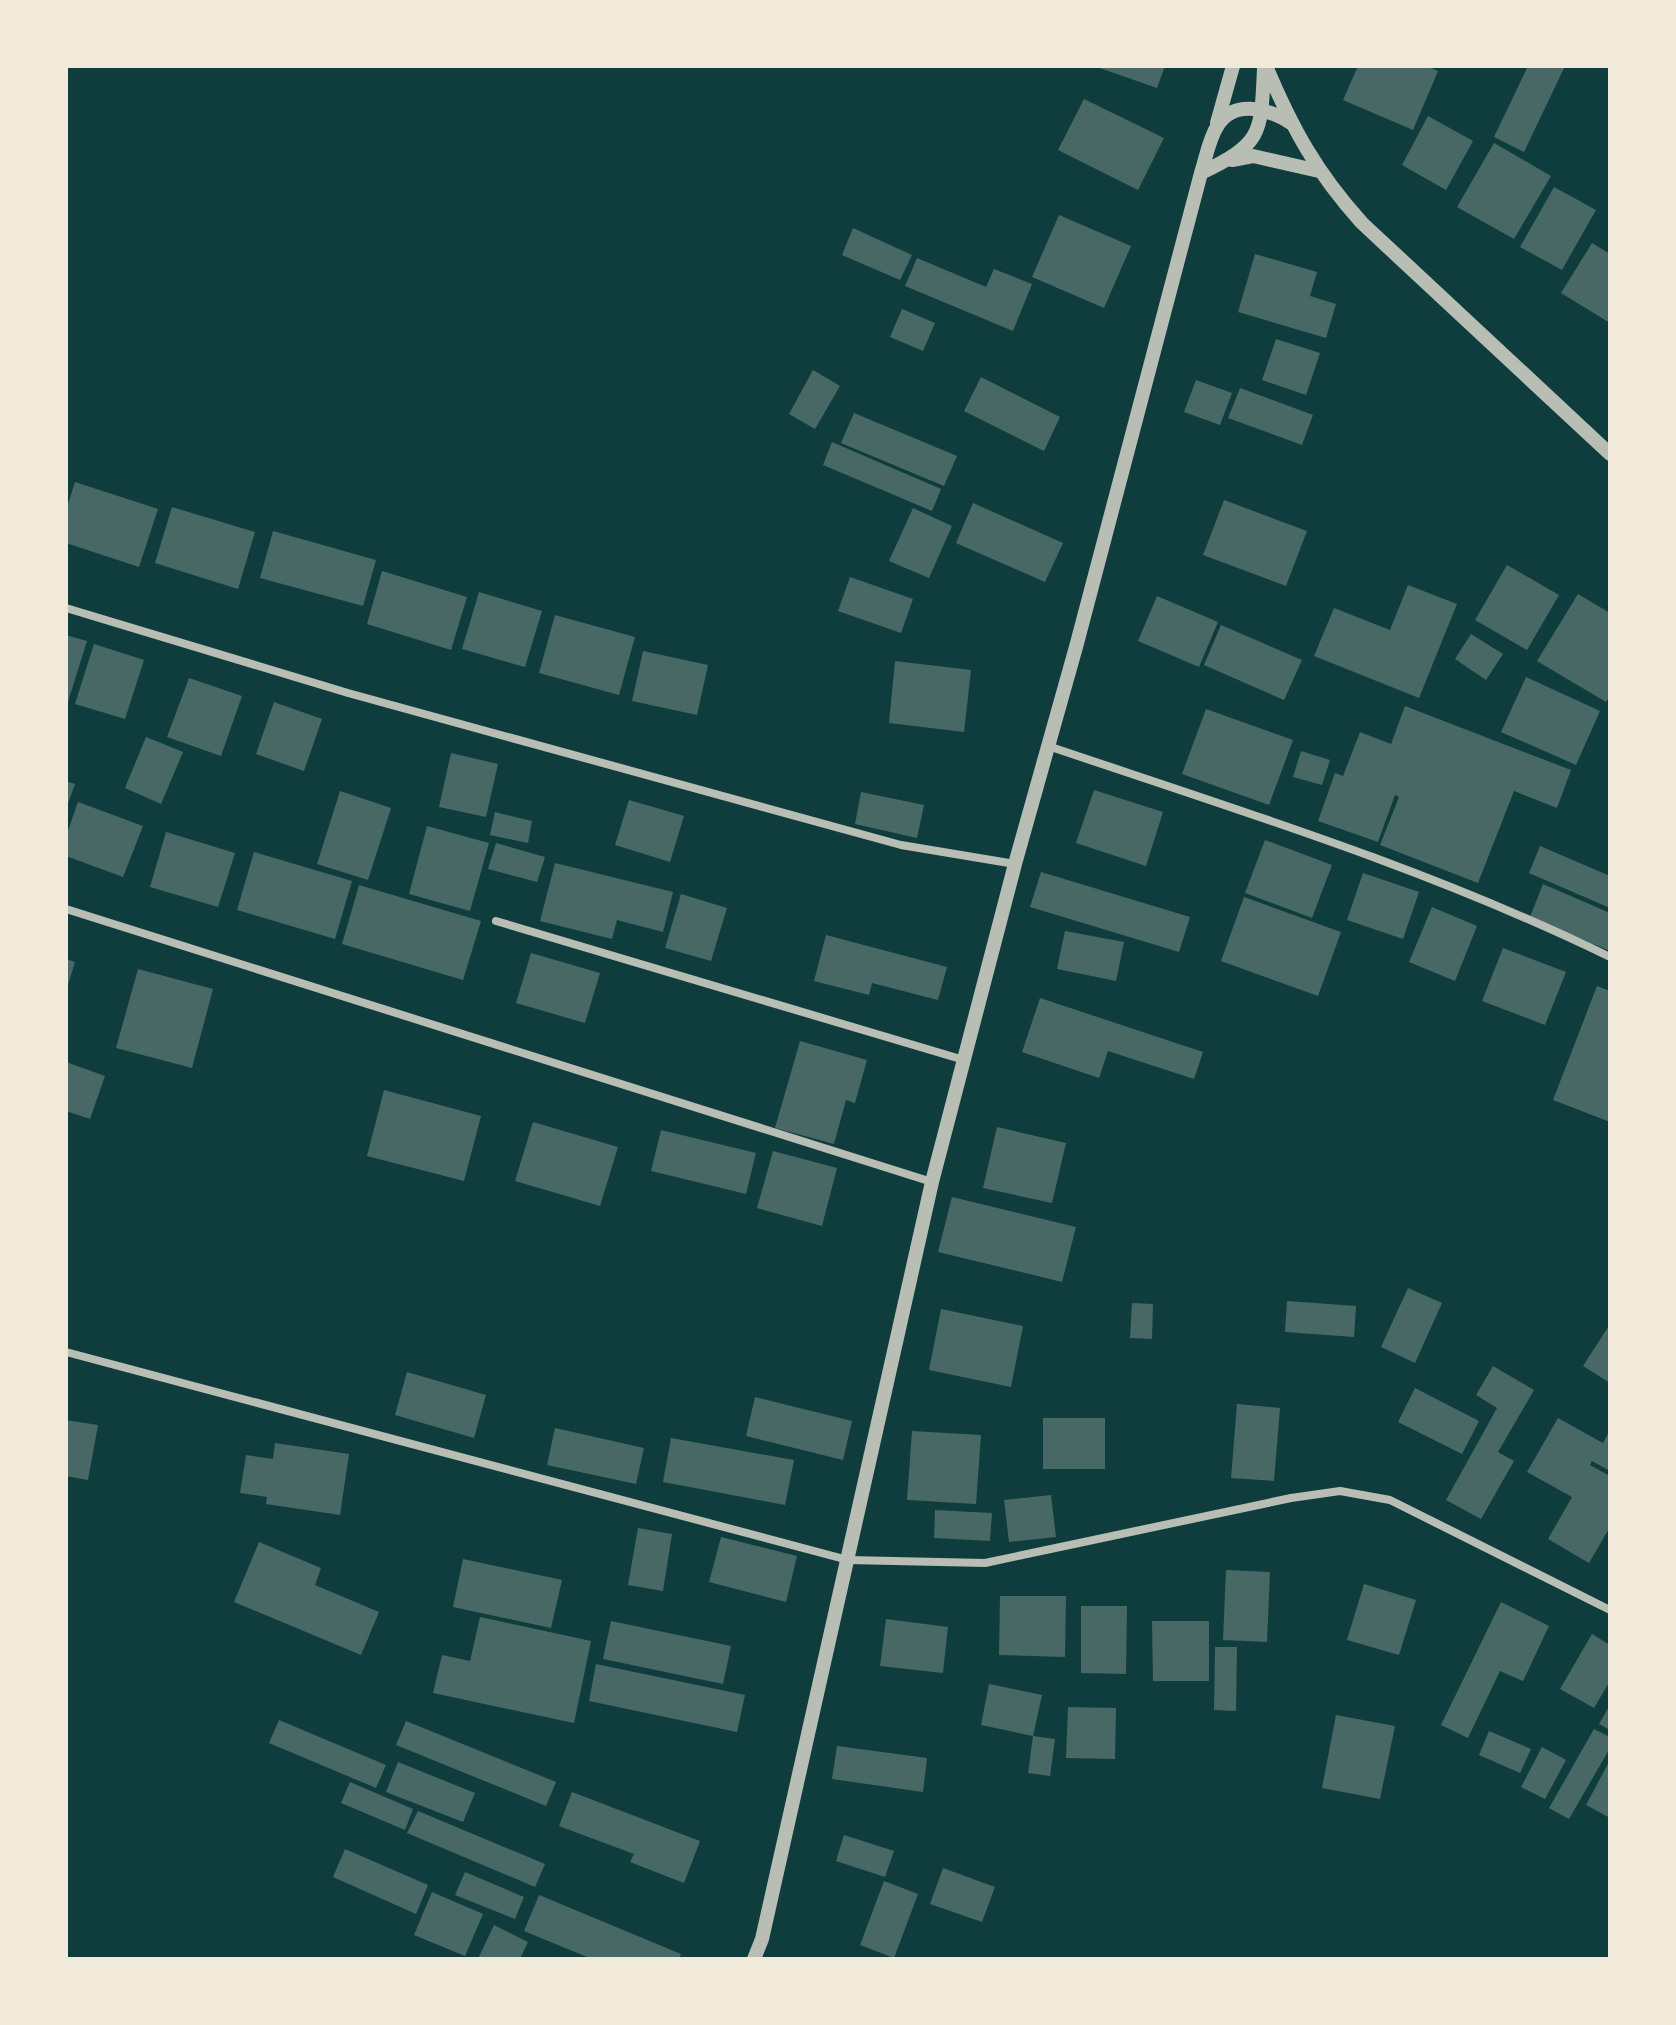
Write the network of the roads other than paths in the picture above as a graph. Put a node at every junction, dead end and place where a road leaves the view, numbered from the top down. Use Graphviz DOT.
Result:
graph roads {
  1 [pos="1233,66"];
  2 [pos="1265,66"];
  3 [pos="1262,109"];
  4 [pos="1291,123"];
  5 [pos="1216,128"];
  6 [pos="1227,160"];
  7 [pos="1319,171"];
  8 [pos="1201,173"];
  9 [pos="1608,448"];
  10 [pos="66,608"];
  11 [pos="1048,746"];
  12 [pos="1015,864"];
  13 [pos="66,909"];
  14 [pos="496,921"];
  15 [pos="1610,957"];
  16 [pos="964,1060"];
  17 [pos="932,1182"];
  18 [pos="66,1352"];
  19 [pos="848,1560"];
  20 [pos="1610,1610"];
  21 [pos="754,1959"];
  1 -- 5 [label="street"];
  2 -- 3 [label="street"];
  2 -- 4 [label="street"];
  3 -- 4 [label="street"];
  3 -- 5 [label="street"];
  3 -- 6 [label="street"];
  4 -- 7 [label="street"];
  5 -- 8 [label="street"];
  6 -- 7 [label="street"];
  6 -- 8 [label="street"];
  7 -- 9 [label="street"];
  8 -- 11 [label="street"];
  10 -- 12 [label="street"];
  11 -- 12 [label="street"];
  11 -- 15 [label="street"];
  12 -- 16 [label="street"];
  13 -- 17 [label="street"];
  14 -- 16 [label="street"];
  16 -- 17 [label="street"];
  17 -- 19 [label="street"];
  18 -- 19 [label="street"];
  19 -- 20 [label="street"];
  19 -- 21 [label="street"];
}
